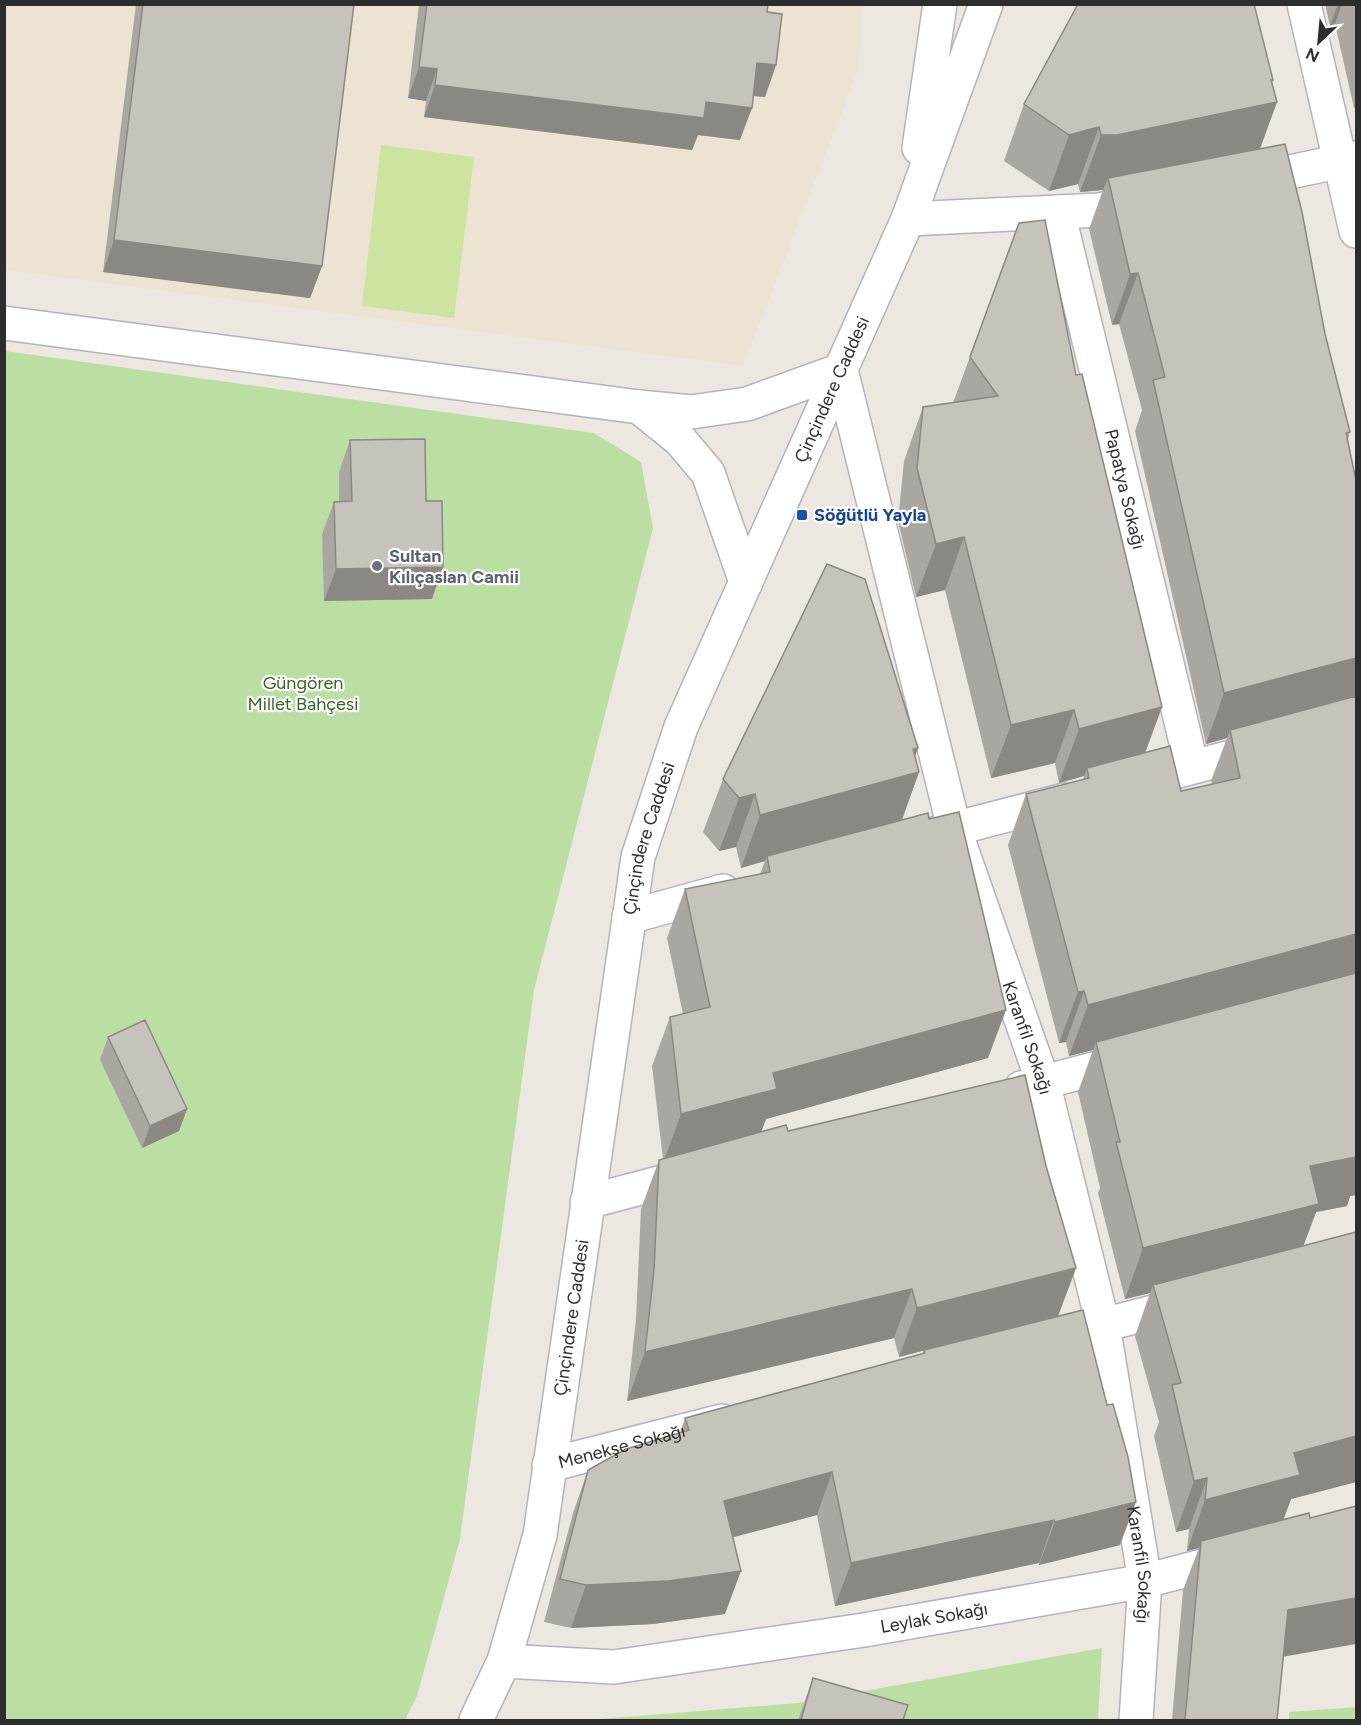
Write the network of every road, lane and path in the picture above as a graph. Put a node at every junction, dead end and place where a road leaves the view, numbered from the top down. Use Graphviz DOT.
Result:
graph roads {
  1 [pos="940,4"];
  2 [pos="986,4"];
  3 [pos="1304,4"];
  4 [pos="1349,160"];
  5 [pos="1215,188"];
  6 [pos="1168,196"];
  7 [pos="1058,212"];
  8 [pos="908,219"];
  9 [pos="1356,231"];
  10 [pos="4,323"];
  11 [pos="841,370"];
  12 [pos="639,407"];
  13 [pos="746,582"];
  14 [pos="1291,741"];
  15 [pos="1192,767"];
  16 [pos="954,828"];
  17 [pos="909,841"];
  18 [pos="752,883"];
  19 [pos="629,916"];
  20 [pos="1155,1053"];
  21 [pos="1043,1082"];
  22 [pos="997,1094"];
  23 [pos="724,1166"];
  24 [pos="587,1202"];
  25 [pos="1218,1296"];
  26 [pos="1103,1325"];
  27 [pos="1057,1336"];
  28 [pos="746,1416"];
  29 [pos="549,1465"];
  30 [pos="1267,1549"];
  31 [pos="1145,1581"];
  32 [pos="504,1661"];
  33 [pos="476,1720"];
  34 [pos="1136,1720"];
  1 -- 8 [label="street"];
  2 -- 8 [label="street, Çinçindere Caddesi"];
  3 -- 4 [label="street"];
  4 -- 5 [label="street"];
  4 -- 9 [label="street"];
  6 -- 7 [label="street"];
  7 -- 8 [label="street"];
  7 -- 15 [label="street, Papatya Sokağı"];
  8 -- 11 [label="street, Çinçindere Caddesi"];
  10 -- 12 [label="street"];
  11 -- 12 [label="street"];
  11 -- 13 [label="street, Çinçindere Caddesi"];
  11 -- 16 [label="street, Karanfil Sokağı"];
  12 -- 13 [label="street"];
  13 -- 19 [label="street, Çinçindere Caddesi"];
  14 -- 15 [label="street"];
  15 -- 16 [label="street"];
  16 -- 17 [label="street"];
  16 -- 21 [label="street, Karanfil Sokağı"];
  18 -- 19 [label="street"];
  19 -- 24 [label="street, Çinçindere Caddesi"];
  20 -- 21 [label="street"];
  21 -- 22 [label="street"];
  21 -- 26 [label="street, Karanfil Sokağı"];
  23 -- 24 [label="street"];
  24 -- 29 [label="street, Çinçindere Caddesi"];
  25 -- 26 [label="street"];
  26 -- 27 [label="street"];
  26 -- 31 [label="street, Karanfil Sokağı"];
  28 -- 29 [label="street, Menekşe Sokağı"];
  29 -- 32 [label="street, Çinçindere Caddesi"];
  30 -- 31 [label="street, Leylak Sokağı"];
  31 -- 32 [label="street, Leylak Sokağı"];
  31 -- 34 [label="street, Karanfil Sokağı"];
  32 -- 33 [label="street, Çinçindere Caddesi"];
}
